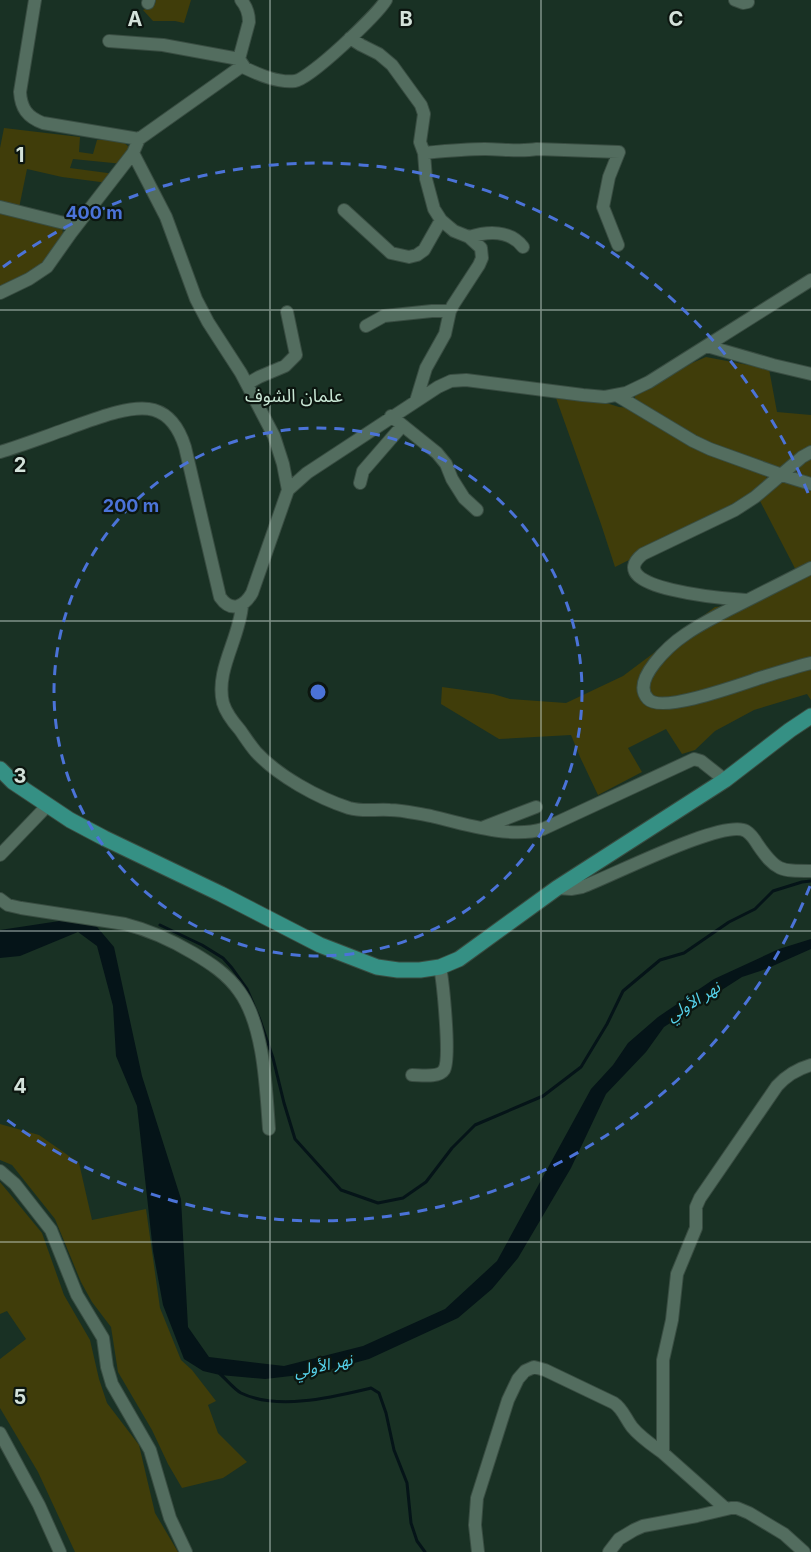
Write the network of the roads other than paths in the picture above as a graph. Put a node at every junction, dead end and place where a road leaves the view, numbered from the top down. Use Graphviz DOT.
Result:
graph roads {
  1 [pos="35,0"];
  2 [pos="241,0"];
  3 [pos="386,0"];
  4 [pos="735,0"];
  5 [pos="748,2"];
  6 [pos="350,38"];
  7 [pos="109,41"];
  8 [pos="240,62"];
  9 [pos="139,139"];
  10 [pos="134,153"];
  11 [pos="424,153"];
  12 [pos="0,207"];
  13 [pos="344,210"];
  14 [pos="441,220"];
  15 [pos="76,226"];
  16 [pos="469,237"];
  17 [pos="618,245"];
  18 [pos="523,248"];
  19 [pos="811,280"];
  20 [pos="0,293"];
  21 [pos="450,311"];
  22 [pos="287,312"];
  23 [pos="366,326"];
  24 [pos="707,346"];
  25 [pos="811,374"];
  26 [pos="247,384"];
  27 [pos="618,396"];
  28 [pos="416,401"];
  29 [pos="391,417"];
  30 [pos="402,426"];
  31 [pos="0,452"];
  32 [pos="811,452"];
  33 [pos="782,475"];
  34 [pos="360,483"];
  35 [pos="811,484"];
  36 [pos="288,490"];
  37 [pos="477,510"];
  38 [pos="811,568"];
  39 [pos="747,600"];
  40 [pos="242,605"];
  41 [pos="811,663"];
  42 [pos="811,716"];
  43 [pos="0,769"];
  44 [pos="725,780"];
  45 [pos="47,806"];
  46 [pos="536,807"];
  47 [pos="482,827"];
  48 [pos="0,855"];
  49 [pos="811,871"];
  50 [pos="557,888"];
  51 [pos="0,899"];
  52 [pos="440,968"];
  53 [pos="811,1065"];
  54 [pos="412,1075"];
  55 [pos="269,1129"];
  56 [pos="0,1171"];
  57 [pos="0,1433"];
  58 [pos="663,1453"];
  59 [pos="725,1508"];
  60 [pos="60,1552"];
  61 [pos="186,1552"];
  62 [pos="478,1552"];
  63 [pos="609,1552"];
  64 [pos="804,1552"];
  1 -- 9 [label="street"];
  2 -- 8 [label="street"];
  3 -- 6 [label="street"];
  4 -- 5 [label="street"];
  6 -- 8 [label="street"];
  6 -- 11 [label="street"];
  7 -- 8 [label="street"];
  8 -- 9 [label="street"];
  9 -- 10 [label="street"];
  10 -- 15 [label="street"];
  10 -- 26 [label="street"];
  11 -- 14 [label="street"];
  11 -- 17 [label="street"];
  12 -- 15 [label="street"];
  13 -- 14 [label="street"];
  14 -- 16 [label="street"];
  15 -- 20 [label="street"];
  16 -- 18 [label="street"];
  16 -- 21 [label="street"];
  19 -- 24 [label="street"];
  21 -- 23 [label="street"];
  21 -- 28 [label="street"];
  22 -- 26 [label="street"];
  24 -- 25 [label="street"];
  24 -- 27 [label="street"];
  26 -- 36 [label="street"];
  27 -- 28 [label="street"];
  27 -- 33 [label="street"];
  28 -- 29 [label="street"];
  29 -- 30 [label="street"];
  29 -- 36 [label="street"];
  30 -- 34 [label="street"];
  30 -- 37 [label="street"];
  31 -- 40 [label="street"];
  32 -- 33 [label="street"];
  33 -- 35 [label="street"];
  33 -- 39 [label="street"];
  36 -- 40 [label="street"];
  38 -- 39 [label="street"];
  39 -- 41 [label="street"];
  40 -- 47 [label="street"];
  42 -- 44 [label="main road"];
  43 -- 45 [label="main road"];
  44 -- 47 [label="street"];
  44 -- 50 [label="main road"];
  45 -- 48 [label="street"];
  45 -- 52 [label="main road"];
  46 -- 47 [label="street"];
  49 -- 50 [label="street"];
  50 -- 52 [label="main road"];
  51 -- 55 [label="street"];
  52 -- 54 [label="street"];
  53 -- 58 [label="street"];
  56 -- 61 [label="street"];
  57 -- 60 [label="street"];
  58 -- 59 [label="street"];
  58 -- 62 [label="street"];
  59 -- 63 [label="street"];
  59 -- 64 [label="street"];
}
